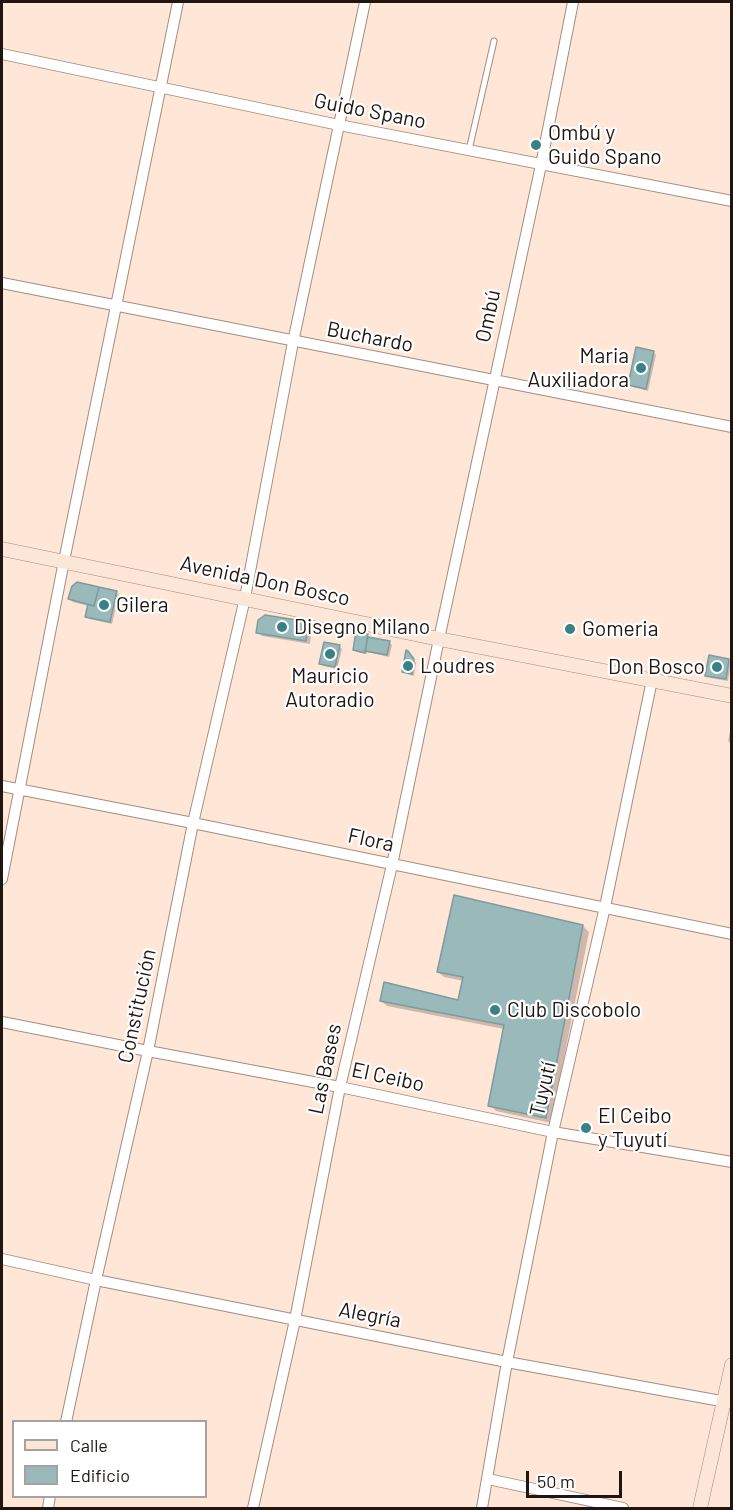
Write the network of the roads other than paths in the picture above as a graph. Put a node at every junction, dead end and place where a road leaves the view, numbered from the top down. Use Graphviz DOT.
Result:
graph roads {
  1 [pos="178,2"];
  2 [pos="365,2"];
  3 [pos="573,2"];
  4 [pos="494,41"];
  5 [pos="2,54"];
  6 [pos="160,88"];
  7 [pos="339,125"];
  8 [pos="469,151"];
  9 [pos="541,165"];
  10 [pos="732,201"];
  11 [pos="2,283"];
  12 [pos="116,307"];
  13 [pos="292,342"];
  14 [pos="494,380"];
  15 [pos="732,428"];
  16 [pos="2,549"];
  17 [pos="64,561"];
  18 [pos="244,598"];
  19 [pos="439,639"];
  20 [pos="652,680"];
  21 [pos="732,696"];
  22 [pos="2,786"];
  23 [pos="20,789"];
  24 [pos="194,823"];
  25 [pos="392,865"];
  26 [pos="2,879"];
  27 [pos="605,907"];
  28 [pos="732,934"];
  29 [pos="2,1022"];
  30 [pos="148,1051"];
  31 [pos="340,1086"];
  32 [pos="554,1132"];
  33 [pos="732,1162"];
  34 [pos="2,1259"];
  35 [pos="96,1280"];
  36 [pos="295,1320"];
  37 [pos="507,1362"];
  38 [pos="732,1365"];
  39 [pos="727,1402"];
  40 [pos="66,1420"];
  41 [pos="488,1479"];
  42 [pos="253,1509"];
  43 [pos="482,1509"];
  44 [pos="623,1509"];
  45 [pos="700,1509"];
  1 -- 6 [label="street"];
  2 -- 7 [label="street, Constitución"];
  3 -- 9 [label="street, Ombú"];
  4 -- 8 [label="lane"];
  5 -- 6 [label="street, Guido Spano"];
  6 -- 7 [label="street, Guido Spano"];
  6 -- 12 [label="street"];
  7 -- 8 [label="street, Guido Spano"];
  7 -- 13 [label="street, Constitución"];
  8 -- 9 [label="street, Guido Spano"];
  9 -- 10 [label="street, Guido Spano"];
  9 -- 14 [label="street, Ombú"];
  11 -- 12 [label="street, Buchardo"];
  12 -- 13 [label="street, Buchardo"];
  12 -- 17 [label="street"];
  13 -- 14 [label="street, Buchardo"];
  13 -- 18 [label="street, Constitución"];
  14 -- 15 [label="street, Buchardo"];
  14 -- 19 [label="street, Ombú"];
  16 -- 17 [label="main road, Avenida Don Bosco"];
  17 -- 18 [label="main road, Avenida Don Bosco"];
  17 -- 23 [label="street"];
  18 -- 19 [label="main road, Avenida Don Bosco"];
  18 -- 24 [label="street, Constitución"];
  19 -- 20 [label="main road, Avenida Don Bosco"];
  19 -- 25 [label="street, Las Bases"];
  20 -- 21 [label="main road, Avenida Don Bosco"];
  20 -- 27 [label="street, Tuyutí"];
  22 -- 23 [label="street, Flora"];
  23 -- 24 [label="street, Flora"];
  23 -- 26 [label="street"];
  24 -- 25 [label="street, Flora"];
  24 -- 30 [label="street, Constitución"];
  25 -- 27 [label="street, Flora"];
  25 -- 31 [label="street, Las Bases"];
  27 -- 28 [label="street, Flora"];
  27 -- 32 [label="street, Tuyutí"];
  29 -- 30 [label="street, El Ceibo"];
  30 -- 31 [label="street, El Ceibo"];
  30 -- 35 [label="street, Constitución"];
  31 -- 32 [label="street, El Ceibo"];
  31 -- 36 [label="street, Las Bases"];
  32 -- 33 [label="street, El Ceibo"];
  32 -- 37 [label="street, Tuyutí"];
  34 -- 35 [label="street, Alegría"];
  35 -- 36 [label="street, Alegría"];
  35 -- 40 [label="street, Constitución"];
  36 -- 37 [label="street, Alegría"];
  36 -- 42 [label="street, Las Bases"];
  37 -- 39 [label="street, Alegría"];
  37 -- 41 [label="street, Tuyutí"];
  38 -- 39 [label="main road"];
  39 -- 45 [label="main road"];
  41 -- 43 [label="street, Tuyutí"];
  41 -- 44 [label="street"];
}
